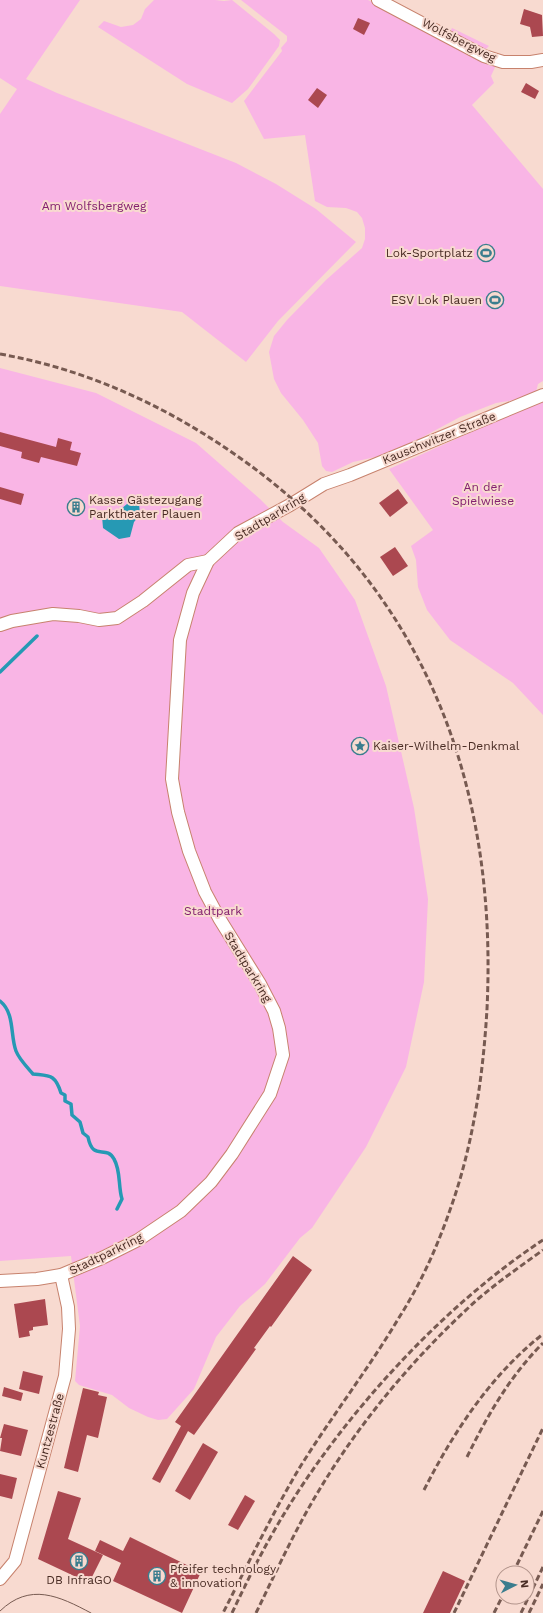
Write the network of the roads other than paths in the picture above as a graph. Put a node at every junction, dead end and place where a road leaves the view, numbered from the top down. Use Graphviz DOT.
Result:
graph roads {
  1 [pos="378,0"];
  2 [pos="543,60"];
  3 [pos="543,395"];
  4 [pos="335,480"];
  5 [pos="208,560"];
  6 [pos="0,625"];
  7 [pos="61,1276"];
  8 [pos="0,1281"];
  9 [pos="0,1579"];
  1 -- 2 [label="street, Wolfsbergweg"];
  3 -- 4 [label="street, Kauschwitzer Straße"];
  4 -- 5 [label="street, Stadtparkring"];
  5 -- 6 [label="street"];
  5 -- 7 [label="street, Stadtparkring"];
  7 -- 8 [label="street, Stadtparkring"];
  7 -- 9 [label="street, Kuntzestraße"];
}
